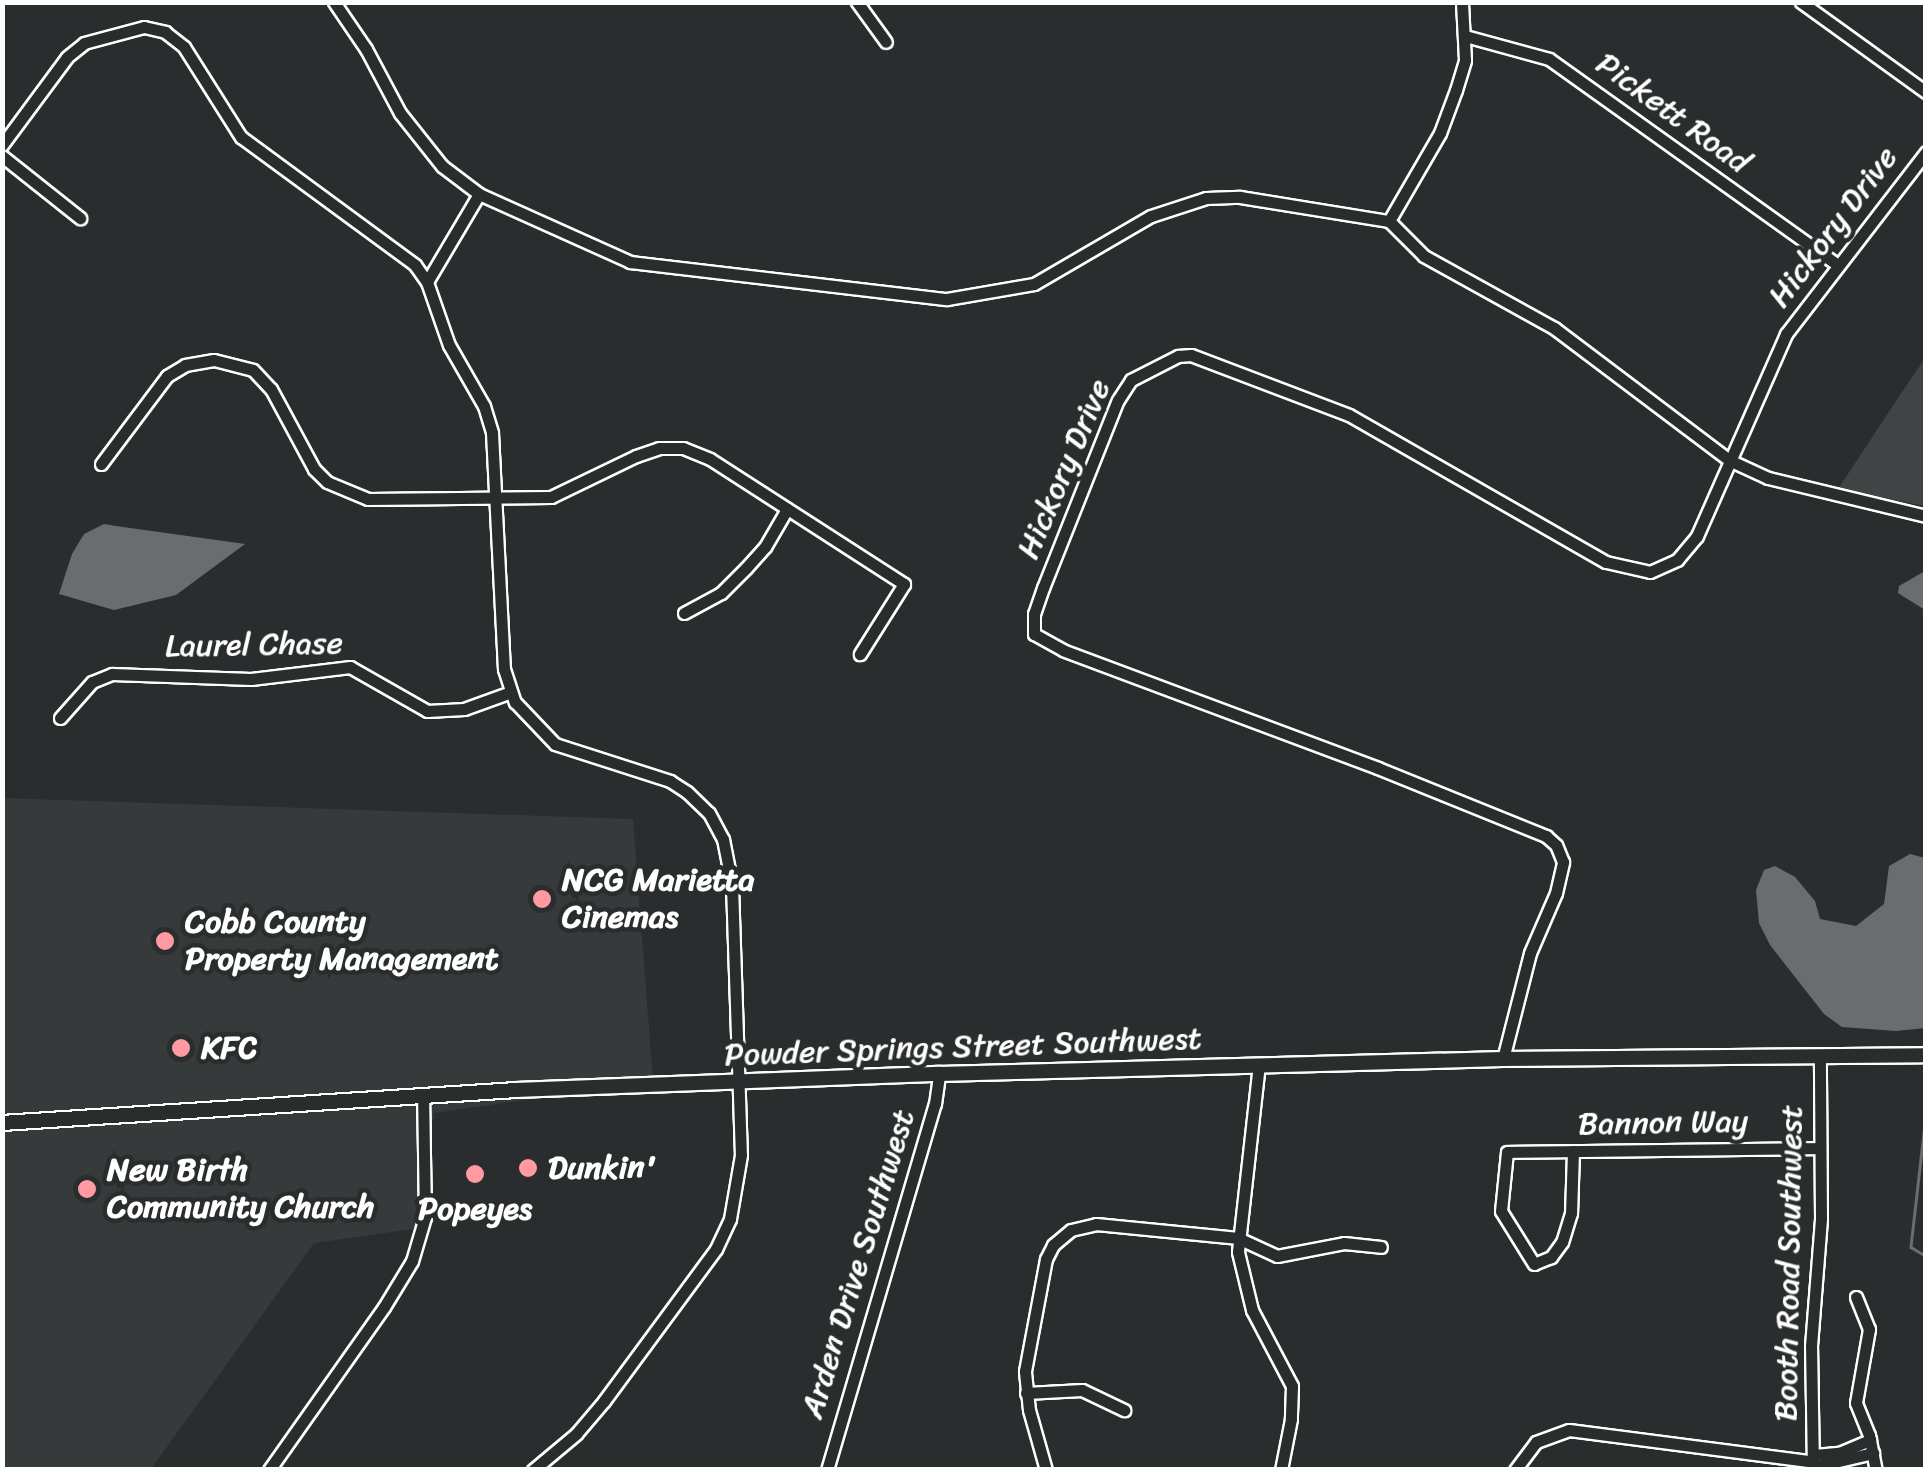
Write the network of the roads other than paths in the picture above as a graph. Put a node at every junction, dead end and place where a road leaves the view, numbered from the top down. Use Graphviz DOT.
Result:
graph roads {
  1 [pos="334,2"];
  2 [pos="857,2"];
  3 [pos="1462,2"];
  4 [pos="1802,2"];
  5 [pos="1465,36"];
  6 [pos="886,42"];
  7 [pos="1926,92"];
  8 [pos="2,145"];
  9 [pos="1926,152"];
  10 [pos="2,156"];
  11 [pos="479,194"];
  12 [pos="80,218"];
  13 [pos="1389,221"];
  14 [pos="1836,264"];
  15 [pos="428,282"];
  16 [pos="1729,460"];
  17 [pos="100,464"];
  18 [pos="498,500"];
  19 [pos="787,509"];
  20 [pos="1926,516"];
  21 [pos="684,613"];
  22 [pos="860,654"];
  23 [pos="512,692"];
  24 [pos="60,718"];
  25 [pos="1926,1056"];
  26 [pos="1820,1057"];
  27 [pos="1504,1059"];
  28 [pos="1259,1064"];
  29 [pos="939,1074"];
  30 [pos="737,1082"];
  31 [pos="424,1096"];
  32 [pos="2,1123"];
  33 [pos="1820,1148"];
  34 [pos="1573,1152"];
  35 [pos="1238,1238"];
  36 [pos="1381,1247"];
  37 [pos="1856,1297"];
  38 [pos="1026,1393"];
  39 [pos="1124,1410"];
  40 [pos="1872,1446"];
  41 [pos="1814,1463"];
  42 [pos="269,1470"];
  43 [pos="533,1470"];
  44 [pos="827,1470"];
  45 [pos="1046,1470"];
  46 [pos="1281,1470"];
  47 [pos="1515,1470"];
  48 [pos="1876,1470"];
  1 -- 11 [label="street"];
  2 -- 6 [label="street"];
  3 -- 5 [label="street"];
  4 -- 7 [label="street"];
  5 -- 13 [label="street"];
  5 -- 14 [label="street, Pickett Road"];
  8 -- 15 [label="street"];
  9 -- 14 [label="street, Hickory Drive"];
  10 -- 12 [label="street"];
  11 -- 13 [label="street"];
  11 -- 15 [label="street"];
  13 -- 16 [label="street"];
  14 -- 16 [label="street, Hickory Drive"];
  15 -- 18 [label="street"];
  16 -- 20 [label="street"];
  16 -- 27 [label="street, Hickory Drive"];
  17 -- 18 [label="street"];
  18 -- 19 [label="street"];
  18 -- 23 [label="street"];
  19 -- 21 [label="street"];
  19 -- 22 [label="street"];
  23 -- 24 [label="street, Laurel Chase"];
  23 -- 30 [label="street"];
  25 -- 26 [label="main road, Powder Springs Street Southwest"];
  26 -- 27 [label="main road, Powder Springs Street Southwest"];
  26 -- 33 [label="street, Booth Road Southwest"];
  27 -- 28 [label="main road, Powder Springs Street Southwest"];
  28 -- 29 [label="main road, Powder Springs Street Southwest"];
  28 -- 35 [label="street"];
  29 -- 30 [label="main road, Powder Springs Street Southwest"];
  29 -- 44 [label="street, Arden Drive Southwest"];
  30 -- 31 [label="main road, Powder Springs Street Southwest"];
  30 -- 43 [label="street"];
  31 -- 32 [label="main road, Powder Springs Street Southwest"];
  31 -- 42 [label="street"];
  33 -- 34 [label="street, Bannon Way"];
  33 -- 41 [label="street, Booth Road Southwest"];
  34 -- 34 [label="street, Bannon Way"];
  35 -- 36 [label="street"];
  35 -- 38 [label="street"];
  35 -- 46 [label="street"];
  37 -- 40 [label="street"];
  38 -- 39 [label="street"];
  38 -- 45 [label="street"];
  40 -- 41 [label="street"];
  40 -- 48 [label="street"];
  41 -- 47 [label="street"];
}
